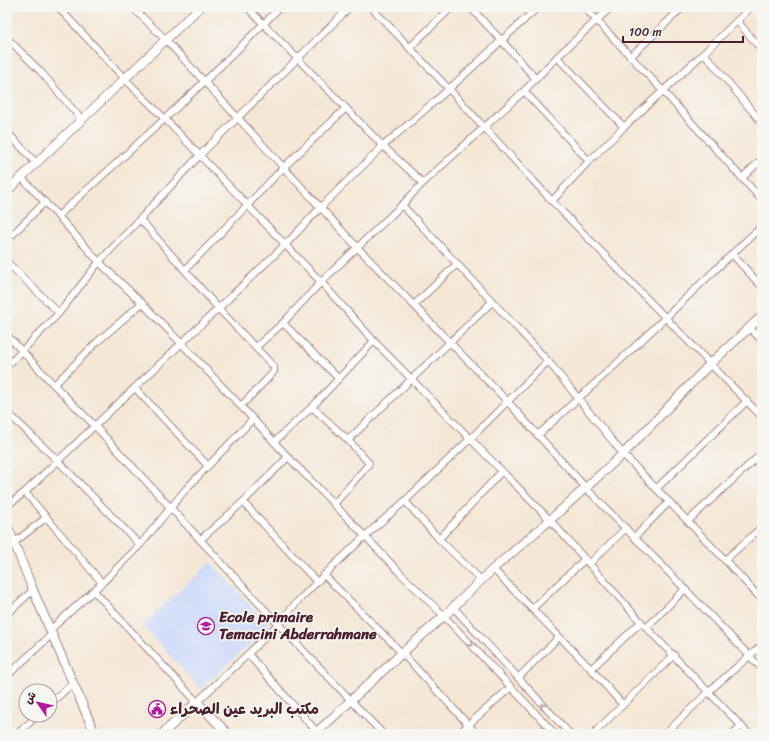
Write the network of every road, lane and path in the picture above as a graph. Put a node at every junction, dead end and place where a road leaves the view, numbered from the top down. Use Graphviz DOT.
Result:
graph roads {
  1 [pos="58,7"];
  2 [pos="132,7"];
  3 [pos="200,7"];
  4 [pos="247,7"];
  5 [pos="280,7"];
  6 [pos="350,7"];
  7 [pos="371,7"];
  8 [pos="452,7"];
  9 [pos="470,7"];
  10 [pos="538,7"];
  11 [pos="584,7"];
  12 [pos="611,7"];
  13 [pos="683,7"];
  14 [pos="750,7"];
  15 [pos="597,20"];
  16 [pos="737,21"];
  17 [pos="263,24"];
  18 [pos="7,38"];
  19 [pos="166,40"];
  20 [pos="502,41"];
  21 [pos="409,48"];
  22 [pos="762,50"];
  23 [pos="704,53"];
  24 [pos="557,57"];
  25 [pos="630,57"];
  26 [pos="297,59"];
  27 [pos="125,79"];
  28 [pos="536,79"];
  29 [pos="204,81"];
  30 [pos="449,89"];
  31 [pos="524,90"];
  32 [pos="663,91"];
  33 [pos="346,108"];
  34 [pos="762,112"];
  35 [pos="757,117"];
  36 [pos="238,118"];
  37 [pos="165,119"];
  38 [pos="81,120"];
  39 [pos="762,123"];
  40 [pos="624,127"];
  41 [pos="484,128"];
  42 [pos="7,132"];
  43 [pos="383,146"];
  44 [pos="200,155"];
  45 [pos="762,159"];
  46 [pos="589,161"];
  47 [pos="36,163"];
  48 [pos="284,168"];
  49 [pos="21,178"];
  50 [pos="742,178"];
  51 [pos="422,183"];
  52 [pos="7,191"];
  53 [pos="762,200"];
  54 [pos="45,202"];
  55 [pos="552,202"];
  56 [pos="402,205"];
  57 [pos="248,206"];
  58 [pos="320,207"];
  59 [pos="58,216"];
  60 [pos="140,219"];
  61 [pos="762,226"];
  62 [pos="7,240"];
  63 [pos="285,244"];
  64 [pos="357,247"];
  65 [pos="732,254"];
  66 [pos="7,262"];
  67 [pos="99,262"];
  68 [pos="457,264"];
  69 [pos="185,270"];
  70 [pos="321,282"];
  71 [pos="762,287"];
  72 [pos="492,302"];
  73 [pos="142,303"];
  74 [pos="414,305"];
  75 [pos="218,308"];
  76 [pos="59,313"];
  77 [pos="762,316"];
  78 [pos="665,317"];
  79 [pos="283,323"];
  80 [pos="750,328"];
  81 [pos="7,335"];
  82 [pos="374,341"];
  83 [pos="762,341"];
  84 [pos="450,342"];
  85 [pos="181,344"];
  86 [pos="256,347"];
  87 [pos="22,351"];
  88 [pos="548,361"];
  89 [pos="710,364"];
  90 [pos="7,366"];
  91 [pos="338,378"];
  92 [pos="412,379"];
  93 [pos="54,385"];
  94 [pos="135,388"];
  95 [pos="578,398"];
  96 [pos="507,401"];
  97 [pos="747,401"];
  98 [pos="241,406"];
  99 [pos="312,407"];
  100 [pos="7,412"];
  101 [pos="762,417"];
  102 [pos="253,419"];
  103 [pos="95,426"];
  104 [pos="538,435"];
  105 [pos="470,439"];
  106 [pos="348,440"];
  107 [pos="274,442"];
  108 [pos="762,453"];
  109 [pos="622,454"];
  110 [pos="288,457"];
  111 [pos="58,461"];
  112 [pos="208,466"];
  113 [pos="502,471"];
  114 [pos="586,488"];
  115 [pos="656,489"];
  116 [pos="25,492"];
  117 [pos="405,501"];
  118 [pos="243,502"];
  119 [pos="669,502"];
  120 [pos="334,504"];
  121 [pos="7,506"];
  122 [pos="170,508"];
  123 [pos="47,517"];
  124 [pos="550,520"];
  125 [pos="688,521"];
  126 [pos="7,525"];
  127 [pos="762,526"];
  128 [pos="626,528"];
  129 [pos="365,536"];
  130 [pos="634,537"];
  131 [pos="439,538"];
  132 [pos="200,540"];
  133 [pos="13,542"];
  134 [pos="140,546"];
  135 [pos="7,548"];
  136 [pos="725,560"];
  137 [pos="587,562"];
  138 [pos="493,569"];
  139 [pos="324,575"];
  140 [pos="482,580"];
  141 [pos="317,582"];
  142 [pos="102,583"];
  143 [pos="685,589"];
  144 [pos="33,590"];
  145 [pos="94,591"];
  146 [pos="762,600"];
  147 [pos="453,607"];
  148 [pos="532,608"];
  149 [pos="7,614"];
  150 [pos="444,616"];
  151 [pos="641,622"];
  152 [pos="278,624"];
  153 [pos="647,627"];
  154 [pos="51,632"];
  155 [pos="559,637"];
  156 [pos="762,645"];
  157 [pos="402,653"];
  158 [pos="248,654"];
  159 [pos="674,655"];
  160 [pos="750,656"];
  161 [pos="591,669"];
  162 [pos="762,669"];
  163 [pos="7,676"];
  164 [pos="518,678"];
  165 [pos="74,683"];
  166 [pos="511,686"];
  167 [pos="708,692"];
  168 [pos="58,697"];
  169 [pos="352,701"];
  170 [pos="197,702"];
  171 [pos="623,704"];
  172 [pos="29,723"];
  173 [pos="468,724"];
  174 [pos="741,726"];
  175 [pos="92,732"];
  176 [pos="316,733"];
  177 [pos="17,734"];
  178 [pos="162,734"];
  179 [pos="228,734"];
  180 [pos="383,734"];
  181 [pos="458,734"];
  182 [pos="477,734"];
  183 [pos="555,734"];
  184 [pos="570,734"];
  185 [pos="593,734"];
  186 [pos="664,734"];
  187 [pos="732,734"];
  188 [pos="749,734"];
  1 -- 27 [label="street"];
  2 -- 19 [label="street"];
  3 -- 19 [label="street"];
  4 -- 17 [label="street"];
  5 -- 17 [label="street"];
  6 -- 26 [label="street"];
  7 -- 21 [label="street"];
  8 -- 21 [label="street"];
  9 -- 20 [label="street"];
  10 -- 20 [label="street"];
  11 -- 15 [label="street"];
  12 -- 15 [label="street"];
  13 -- 25 [label="street"];
  14 -- 16 [label="street"];
  15 -- 24 [label="street"];
  15 -- 25 [label="street"];
  16 -- 22 [label="street"];
  16 -- 23 [label="street"];
  17 -- 26 [label="street"];
  17 -- 29 [label="street"];
  18 -- 38 [label="street"];
  19 -- 27 [label="street"];
  19 -- 29 [label="street"];
  20 -- 28 [label="street"];
  20 -- 30 [label="street"];
  21 -- 30 [label="street"];
  23 -- 32 [label="street"];
  23 -- 35 [label="street"];
  24 -- 28 [label="street"];
  24 -- 40 [label="street"];
  25 -- 32 [label="street"];
  26 -- 33 [label="street"];
  26 -- 36 [label="street"];
  27 -- 37 [label="street"];
  27 -- 38 [label="street"];
  28 -- 31 [label="street"];
  29 -- 36 [label="street"];
  29 -- 37 [label="street"];
  30 -- 41 [label="street"];
  30 -- 43 [label="street"];
  31 -- 41 [label="street"];
  31 -- 46 [label="street"];
  32 -- 40 [label="street"];
  32 -- 50 [label="street"];
  33 -- 43 [label="street"];
  33 -- 48 [label="street"];
  34 -- 35 [label="street"];
  35 -- 39 [label="street"];
  36 -- 44 [label="street"];
  36 -- 48 [label="street"];
  37 -- 44 [label="street"];
  37 -- 59 [label="street"];
  38 -- 47 [label="street"];
  40 -- 46 [label="street"];
  41 -- 51 [label="street"];
  41 -- 55 [label="street"];
  42 -- 47 [label="street"];
  43 -- 51 [label="street"];
  43 -- 58 [label="street"];
  44 -- 57 [label="street"];
  44 -- 60 [label="street"];
  45 -- 50 [label="street"];
  46 -- 55 [label="street"];
  47 -- 49 [label="street"];
  48 -- 57 [label="street"];
  48 -- 58 [label="street"];
  49 -- 52 [label="street"];
  49 -- 54 [label="street"];
  50 -- 53 [label="street"];
  51 -- 56 [label="street"];
  54 -- 59 [label="street"];
  54 -- 62 [label="street"];
  55 -- 78 [label="street"];
  56 -- 64 [label="street"];
  56 -- 68 [label="street"];
  57 -- 63 [label="street"];
  57 -- 69 [label="street"];
  58 -- 63 [label="street"];
  58 -- 64 [label="street"];
  59 -- 67 [label="street"];
  60 -- 67 [label="street"];
  60 -- 69 [label="street"];
  61 -- 65 [label="street"];
  63 -- 70 [label="street"];
  63 -- 75 [label="street"];
  64 -- 70 [label="street"];
  64 -- 74 [label="street"];
  65 -- 71 [label="street"];
  65 -- 78 [label="street"];
  66 -- 76 [label="street"];
  67 -- 73 [label="street"];
  67 -- 76 [label="street"];
  68 -- 72 [label="street"];
  68 -- 74 [label="street"];
  69 -- 75 [label="street"];
  70 -- 79 [label="street"];
  70 -- 82 [label="street"];
  72 -- 84 [label="street"];
  72 -- 88 [label="street"];
  73 -- 85 [label="street"];
  73 -- 93 [label="street"];
  74 -- 84 [label="street"];
  75 -- 85 [label="street"];
  75 -- 86 [label="street"];
  76 -- 87 [label="street"];
  77 -- 80 [label="street"];
  78 -- 89 [label="street"];
  78 -- 95 [label="street"];
  79 -- 86 [label="street"];
  79 -- 91 [label="street"];
  80 -- 83 [label="street"];
  80 -- 89 [label="street"];
  81 -- 87 [label="street"];
  82 -- 91 [label="street"];
  82 -- 92 [label="street"];
  84 -- 92 [label="street"];
  84 -- 96 [label="street"];
  85 -- 94 [label="street"];
  85 -- 98 [label="street"];
  86 -- 98 [label="street"];
  87 -- 90 [label="street"];
  87 -- 93 [label="street"];
  88 -- 95 [label="street"];
  88 -- 96 [label="street"];
  89 -- 97 [label="street"];
  89 -- 109 [label="street"];
  91 -- 99 [label="street"];
  92 -- 105 [label="street"];
  92 -- 106 [label="street"];
  93 -- 103 [label="street"];
  94 -- 103 [label="street"];
  94 -- 112 [label="street"];
  95 -- 104 [label="street"];
  95 -- 109 [label="street"];
  96 -- 104 [label="street"];
  96 -- 105 [label="street"];
  97 -- 101 [label="street"];
  97 -- 115 [label="street"];
  98 -- 102 [label="street"];
  99 -- 106 [label="street"];
  99 -- 107 [label="street"];
  100 -- 111 [label="street"];
  102 -- 107 [label="street"];
  102 -- 112 [label="street"];
  103 -- 111 [label="street"];
  103 -- 122 [label="street"];
  104 -- 114 [label="street"];
  105 -- 113 [label="street"];
  105 -- 117 [label="street"];
  106 -- 120 [label="street"];
  107 -- 110 [label="street"];
  108 -- 125 [label="street"];
  109 -- 114 [label="street"];
  109 -- 115 [label="street"];
  110 -- 118 [label="street"];
  110 -- 120 [label="street"];
  111 -- 116 [label="street"];
  111 -- 134 [label="street"];
  112 -- 122 [label="street"];
  113 -- 124 [label="street"];
  113 -- 131 [label="street"];
  114 -- 124 [label="street"];
  114 -- 128 [label="street"];
  115 -- 119 [label="street"];
  116 -- 121 [label="street"];
  116 -- 123 [label="street"];
  117 -- 129 [label="street"];
  117 -- 131 [label="street"];
  118 -- 132 [label="street"];
  118 -- 141 [label="street"];
  119 -- 125 [label="street"];
  119 -- 130 [label="street"];
  120 -- 129 [label="street"];
  122 -- 132 [label="street"];
  122 -- 134 [label="street"];
  123 -- 133 [label="street"];
  123 -- 142 [label="street"];
  124 -- 137 [label="street"];
  124 -- 138 [label="street"];
  125 -- 136 [label="street"];
  126 -- 133 [label="street"];
  127 -- 136 [label="street"];
  128 -- 130 [label="street"];
  128 -- 137 [label="street"];
  129 -- 139 [label="street"];
  129 -- 150 [label="street"];
  130 -- 143 [label="street"];
  131 -- 140 [label="street"];
  132 -- 152 [label="street"];
  133 -- 135 [label="street"];
  133 -- 144 [label="street"];
  134 -- 142 [label="street"];
  136 -- 146 [label="street"];
  137 -- 148 [label="street"];
  137 -- 151 [label="street"];
  138 -- 140 [label="street"];
  138 -- 148 [label="street"];
  139 -- 141 [label="street"];
  139 -- 157 [label="street"];
  140 -- 147 [label="street"];
  141 -- 152 [label="street"];
  142 -- 145 [label="street"];
  143 -- 153 [label="street"];
  143 -- 160 [label="street"];
  144 -- 149 [label="street"];
  144 -- 154 [label="street"];
  145 -- 154 [label="street"];
  145 -- 170 [label="street"];
  147 -- 150 [label="street"];
  147 -- 164 [label="street"];
  148 -- 155 [label="street"];
  150 -- 157 [label="street"];
  150 -- 166 [label="street, one-way"];
  151 -- 153 [label="street"];
  151 -- 161 [label="street"];
  152 -- 158 [label="street"];
  152 -- 169 [label="street"];
  153 -- 159 [label="street"];
  154 -- 163 [label="street"];
  154 -- 165 [label="street"];
  155 -- 161 [label="street"];
  155 -- 164 [label="street"];
  156 -- 160 [label="street"];
  157 -- 169 [label="street"];
  157 -- 173 [label="street"];
  158 -- 170 [label="street"];
  158 -- 176 [label="street"];
  159 -- 167 [label="street"];
  159 -- 171 [label="street"];
  160 -- 162 [label="street"];
  160 -- 167 [label="street"];
  161 -- 171 [label="street"];
  184 -- 164 [label="street, one-way"];
  165 -- 168 [label="street"];
  165 -- 175 [label="street"];
  166 -- 173 [label="street"];
  166 -- 183 [label="street"];
  167 -- 174 [label="street"];
  167 -- 186 [label="street"];
  169 -- 176 [label="street"];
  169 -- 180 [label="street"];
  170 -- 178 [label="street"];
  170 -- 179 [label="street"];
  171 -- 185 [label="street"];
  172 -- 177 [label="street"];
  173 -- 181 [label="street"];
  173 -- 182 [label="street"];
  174 -- 187 [label="street"];
  174 -- 188 [label="street"];
}
